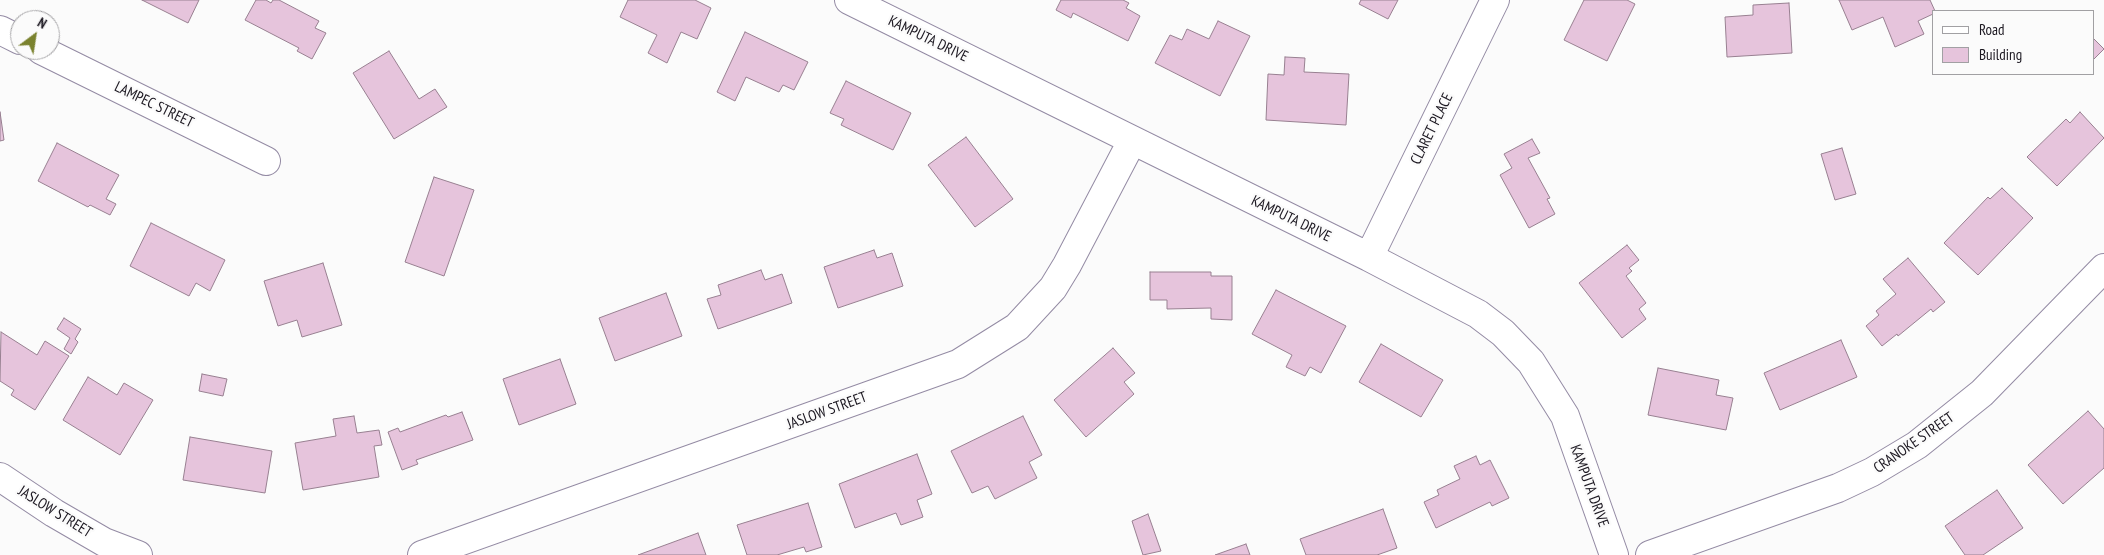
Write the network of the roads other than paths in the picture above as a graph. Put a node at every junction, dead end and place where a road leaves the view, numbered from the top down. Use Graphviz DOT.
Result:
graph roads {
  1 [pos="848,0"];
  2 [pos="1495,0"];
  3 [pos="60,59"];
  4 [pos="1132,141"];
  5 [pos="266,161"];
  6 [pos="1369,257"];
  7 [pos="2104,268"];
  8 [pos="0,477"];
  9 [pos="138,555"];
  10 [pos="422,555"];
  11 [pos="1614,555"];
  12 [pos="1650,555"];
  1 -- 4 [label="street, KAMPUTA DRIVE"];
  2 -- 6 [label="street, CLARET PLACE"];
  3 -- 5 [label="street, LAMPEC STREET"];
  4 -- 6 [label="street, KAMPUTA DRIVE"];
  4 -- 10 [label="street, JASLOW STREET"];
  6 -- 11 [label="street, KAMPUTA DRIVE"];
  7 -- 12 [label="street, CRANOKE STREET"];
  8 -- 9 [label="street, JASLOW STREET"];
}
